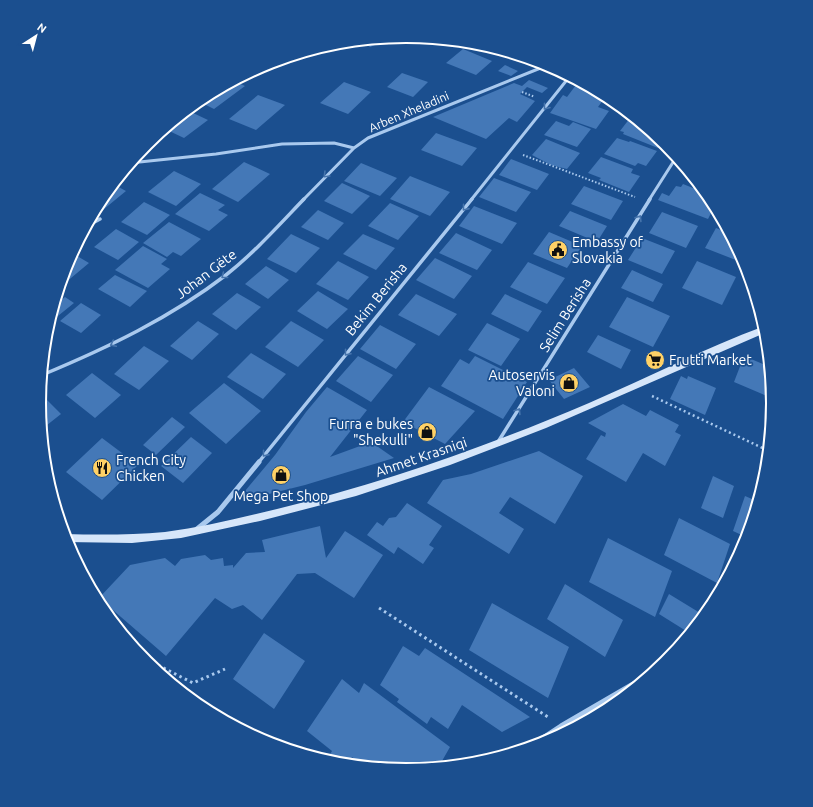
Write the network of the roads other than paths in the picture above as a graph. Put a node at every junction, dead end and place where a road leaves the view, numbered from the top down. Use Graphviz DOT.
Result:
graph roads {
  1 [pos="540,68"];
  2 [pos="567,80"];
  3 [pos="354,148"];
  4 [pos="139,162"];
  5 [pos="674,162"];
  6 [pos="100,219"];
  7 [pos="95,222"];
  8 [pos="760,332"];
  9 [pos="48,373"];
  10 [pos="497,444"];
  11 [pos="195,531"];
  12 [pos="72,538"];
  13 [pos="633,684"];
  14 [pos="545,737"];
  1 -- 3 [label="street, Arben Xheladini"];
  2 -- 11 [label="street, Bekim Berisha, one-way"];
  3 -- 4 [label="street"];
  3 -- 9 [label="street, Johan Gëte, one-way"];
  10 -- 5 [label="street, Selim Berisha, one-way"];
  6 -- 7 [label="street"];
  8 -- 10 [label="main road, Ahmet Krasniqi"];
  10 -- 11 [label="main road, Ahmet Krasniqi"];
  11 -- 12 [label="main road, Ahmet Krasniqi"];
  13 -- 14 [label="street"];
}
